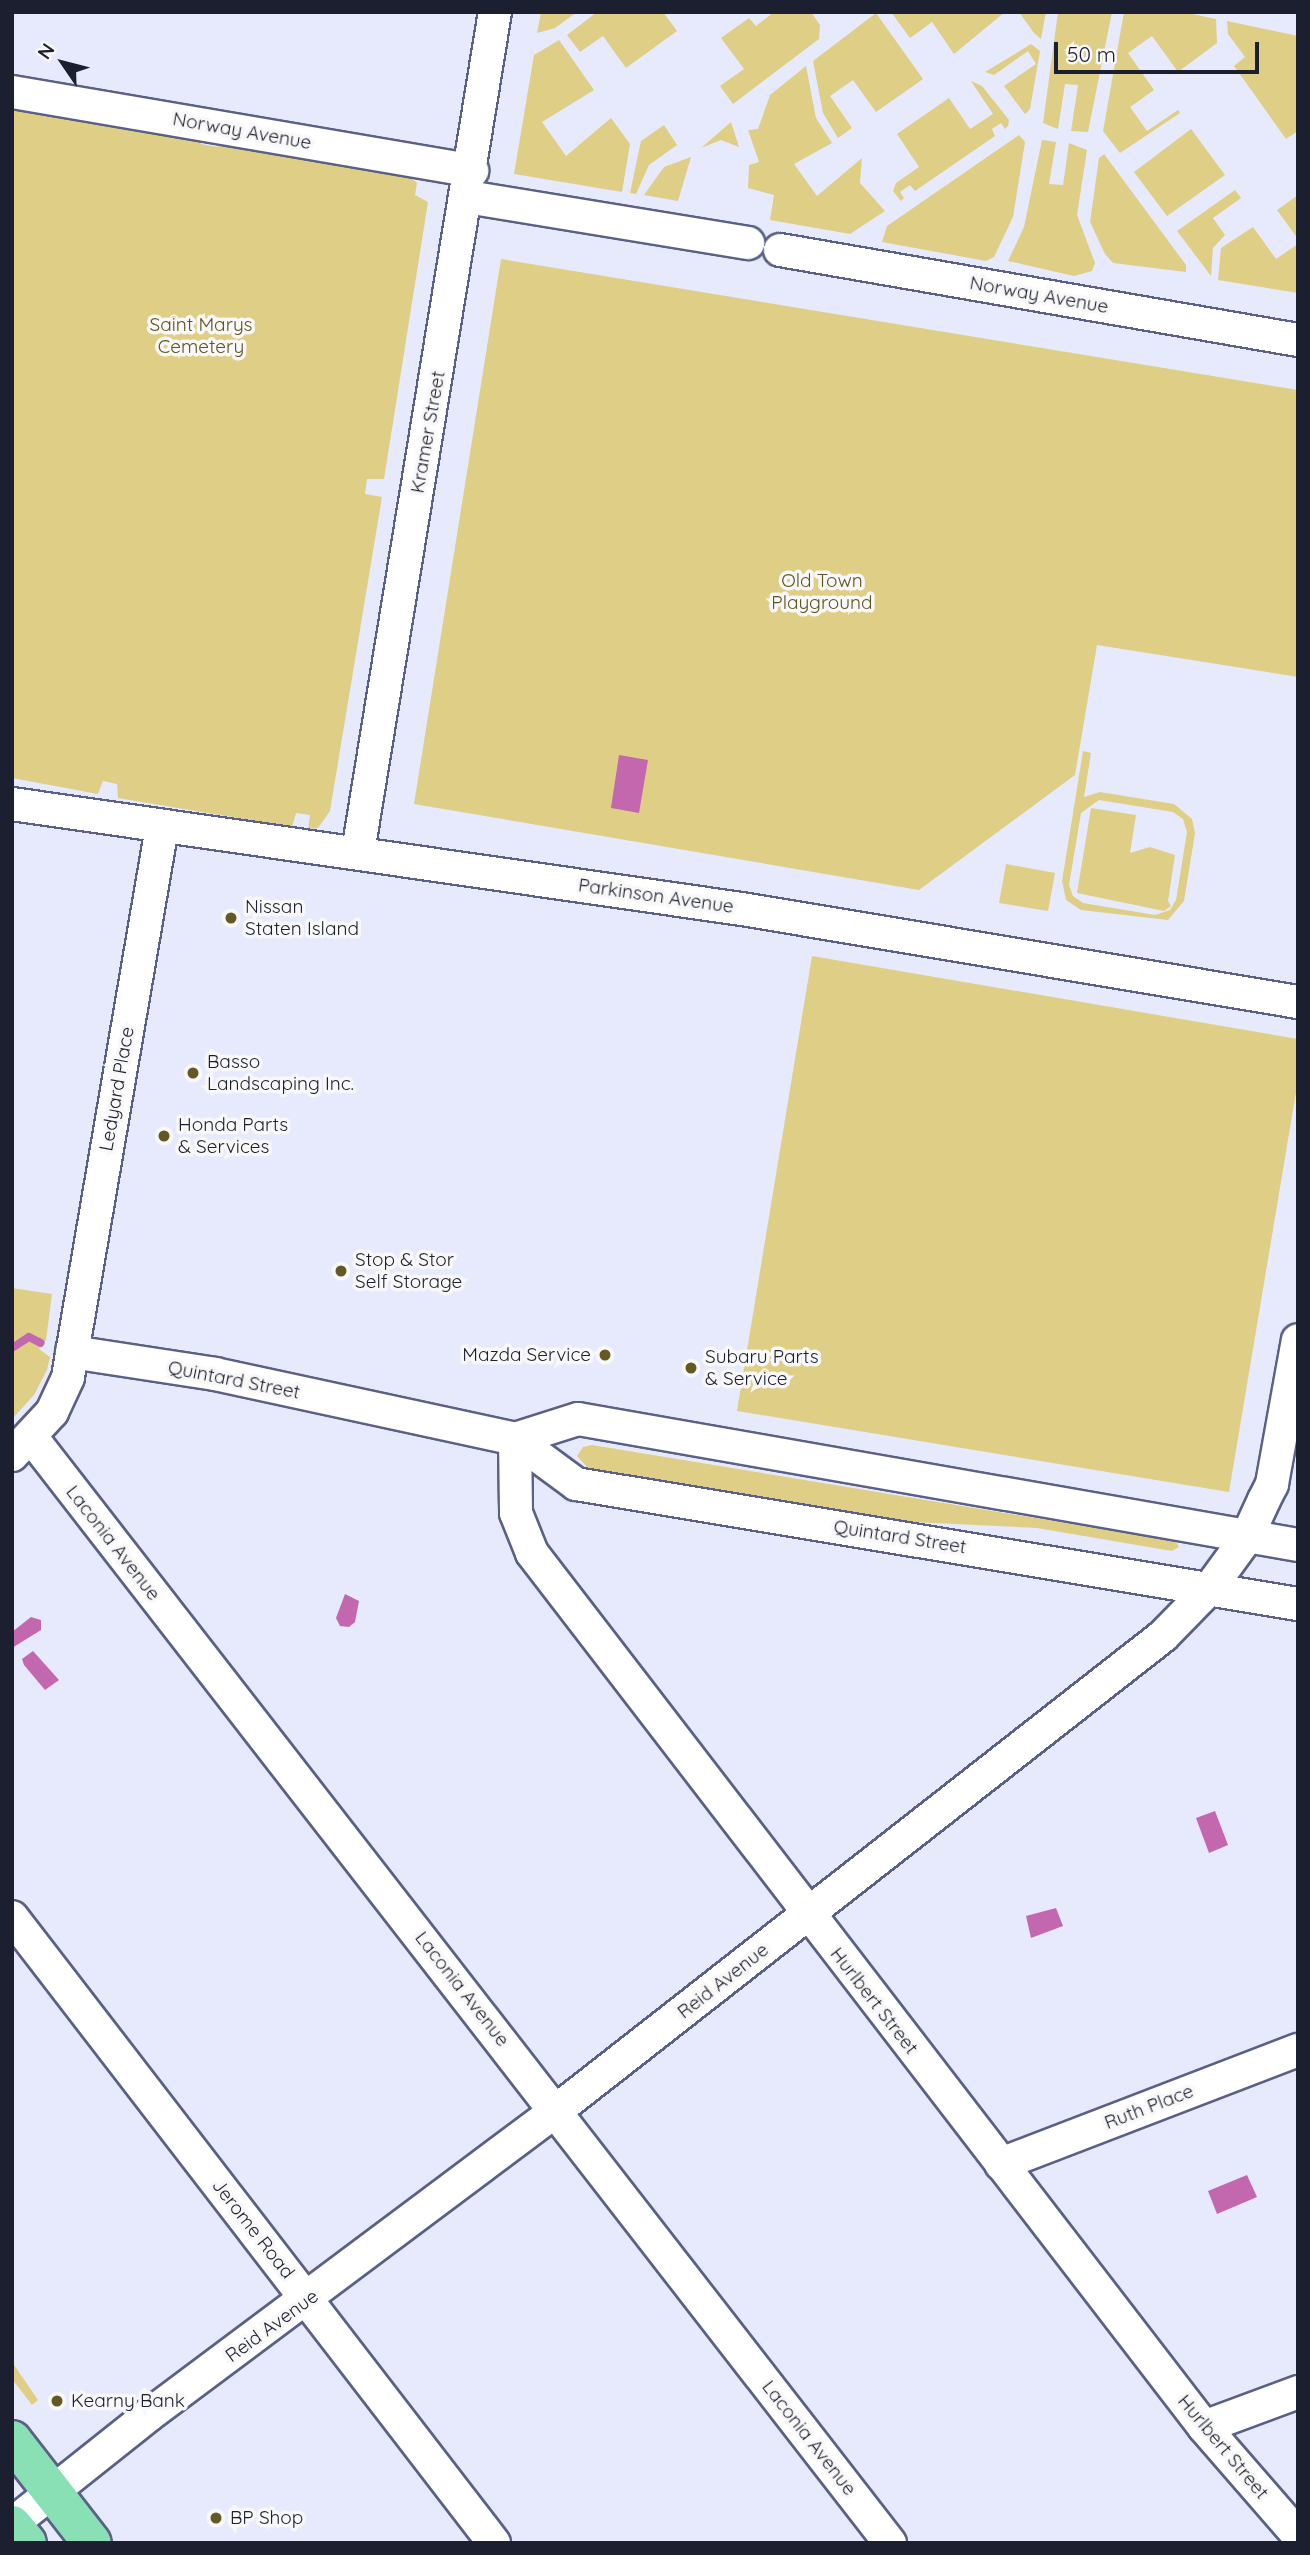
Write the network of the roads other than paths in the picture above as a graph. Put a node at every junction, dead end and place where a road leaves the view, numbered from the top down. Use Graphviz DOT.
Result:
graph roads {
  1 [pos="495,12"];
  2 [pos="12,92"];
  3 [pos="470,184"];
  4 [pos="748,243"];
  5 [pos="780,250"];
  6 [pos="1298,340"];
  7 [pos="12,804"];
  8 [pos="162,827"];
  9 [pos="358,852"];
  10 [pos="1298,1002"];
  11 [pos="1298,1340"];
  12 [pos="72,1352"];
  13 [pos="515,1439"];
  14 [pos="22,1447"];
  15 [pos="1247,1537"];
  16 [pos="1298,1545"];
  17 [pos="1210,1588"];
  18 [pos="1298,1604"];
  19 [pos="808,1916"];
  20 [pos="12,1917"];
  21 [pos="1298,2050"];
  22 [pos="557,2110"];
  23 [pos="1001,2164"];
  24 [pos="308,2300"];
  25 [pos="1298,2392"];
  26 [pos="1204,2427"];
  27 [pos="12,2440"];
  28 [pos="53,2491"];
  29 [pos="12,2524"];
  30 [pos="1298,2535"];
  31 [pos="26,2543"];
  32 [pos="92,2543"];
  33 [pos="494,2543"];
  34 [pos="890,2543"];
  1 -- 3 [label="street, Kramer Street"];
  2 -- 3 [label="street, Norway Avenue"];
  3 -- 4 [label="street, Norway Avenue"];
  3 -- 9 [label="street, Kramer Street"];
  5 -- 6 [label="street, Norway Avenue"];
  7 -- 8 [label="street, Parkinson Avenue"];
  8 -- 9 [label="street, Parkinson Avenue"];
  8 -- 12 [label="street, Ledyard Place"];
  9 -- 10 [label="street, Parkinson Avenue"];
  11 -- 15 [label="street, Reid Avenue"];
  12 -- 13 [label="street, Quintard Street"];
  12 -- 14 [label="street"];
  13 -- 15 [label="street, Quintard Street"];
  13 -- 17 [label="street, Quintard Street"];
  13 -- 19 [label="street, Hurlbert Street"];
  14 -- 22 [label="street, Laconia Avenue"];
  15 -- 16 [label="street, Quintard Street"];
  15 -- 17 [label="street, Reid Avenue"];
  17 -- 18 [label="street, Quintard Street"];
  17 -- 19 [label="street, Reid Avenue"];
  19 -- 22 [label="street, Reid Avenue"];
  19 -- 23 [label="street, Hurlbert Street"];
  20 -- 24 [label="street, Jerome Road"];
  21 -- 23 [label="street, Ruth Place"];
  22 -- 24 [label="street, Reid Avenue"];
  22 -- 34 [label="street, Laconia Avenue"];
  23 -- 26 [label="street, Hurlbert Street"];
  24 -- 28 [label="street, Reid Avenue"];
  24 -- 33 [label="street, Jerome Road"];
  25 -- 26 [label="street"];
  26 -- 30 [label="street, Hurlbert Street"];
  27 -- 28 [label="main road"];
  28 -- 29 [label="street, Reid Avenue"];
  28 -- 32 [label="main road"];
  29 -- 31 [label="main road"];
}
